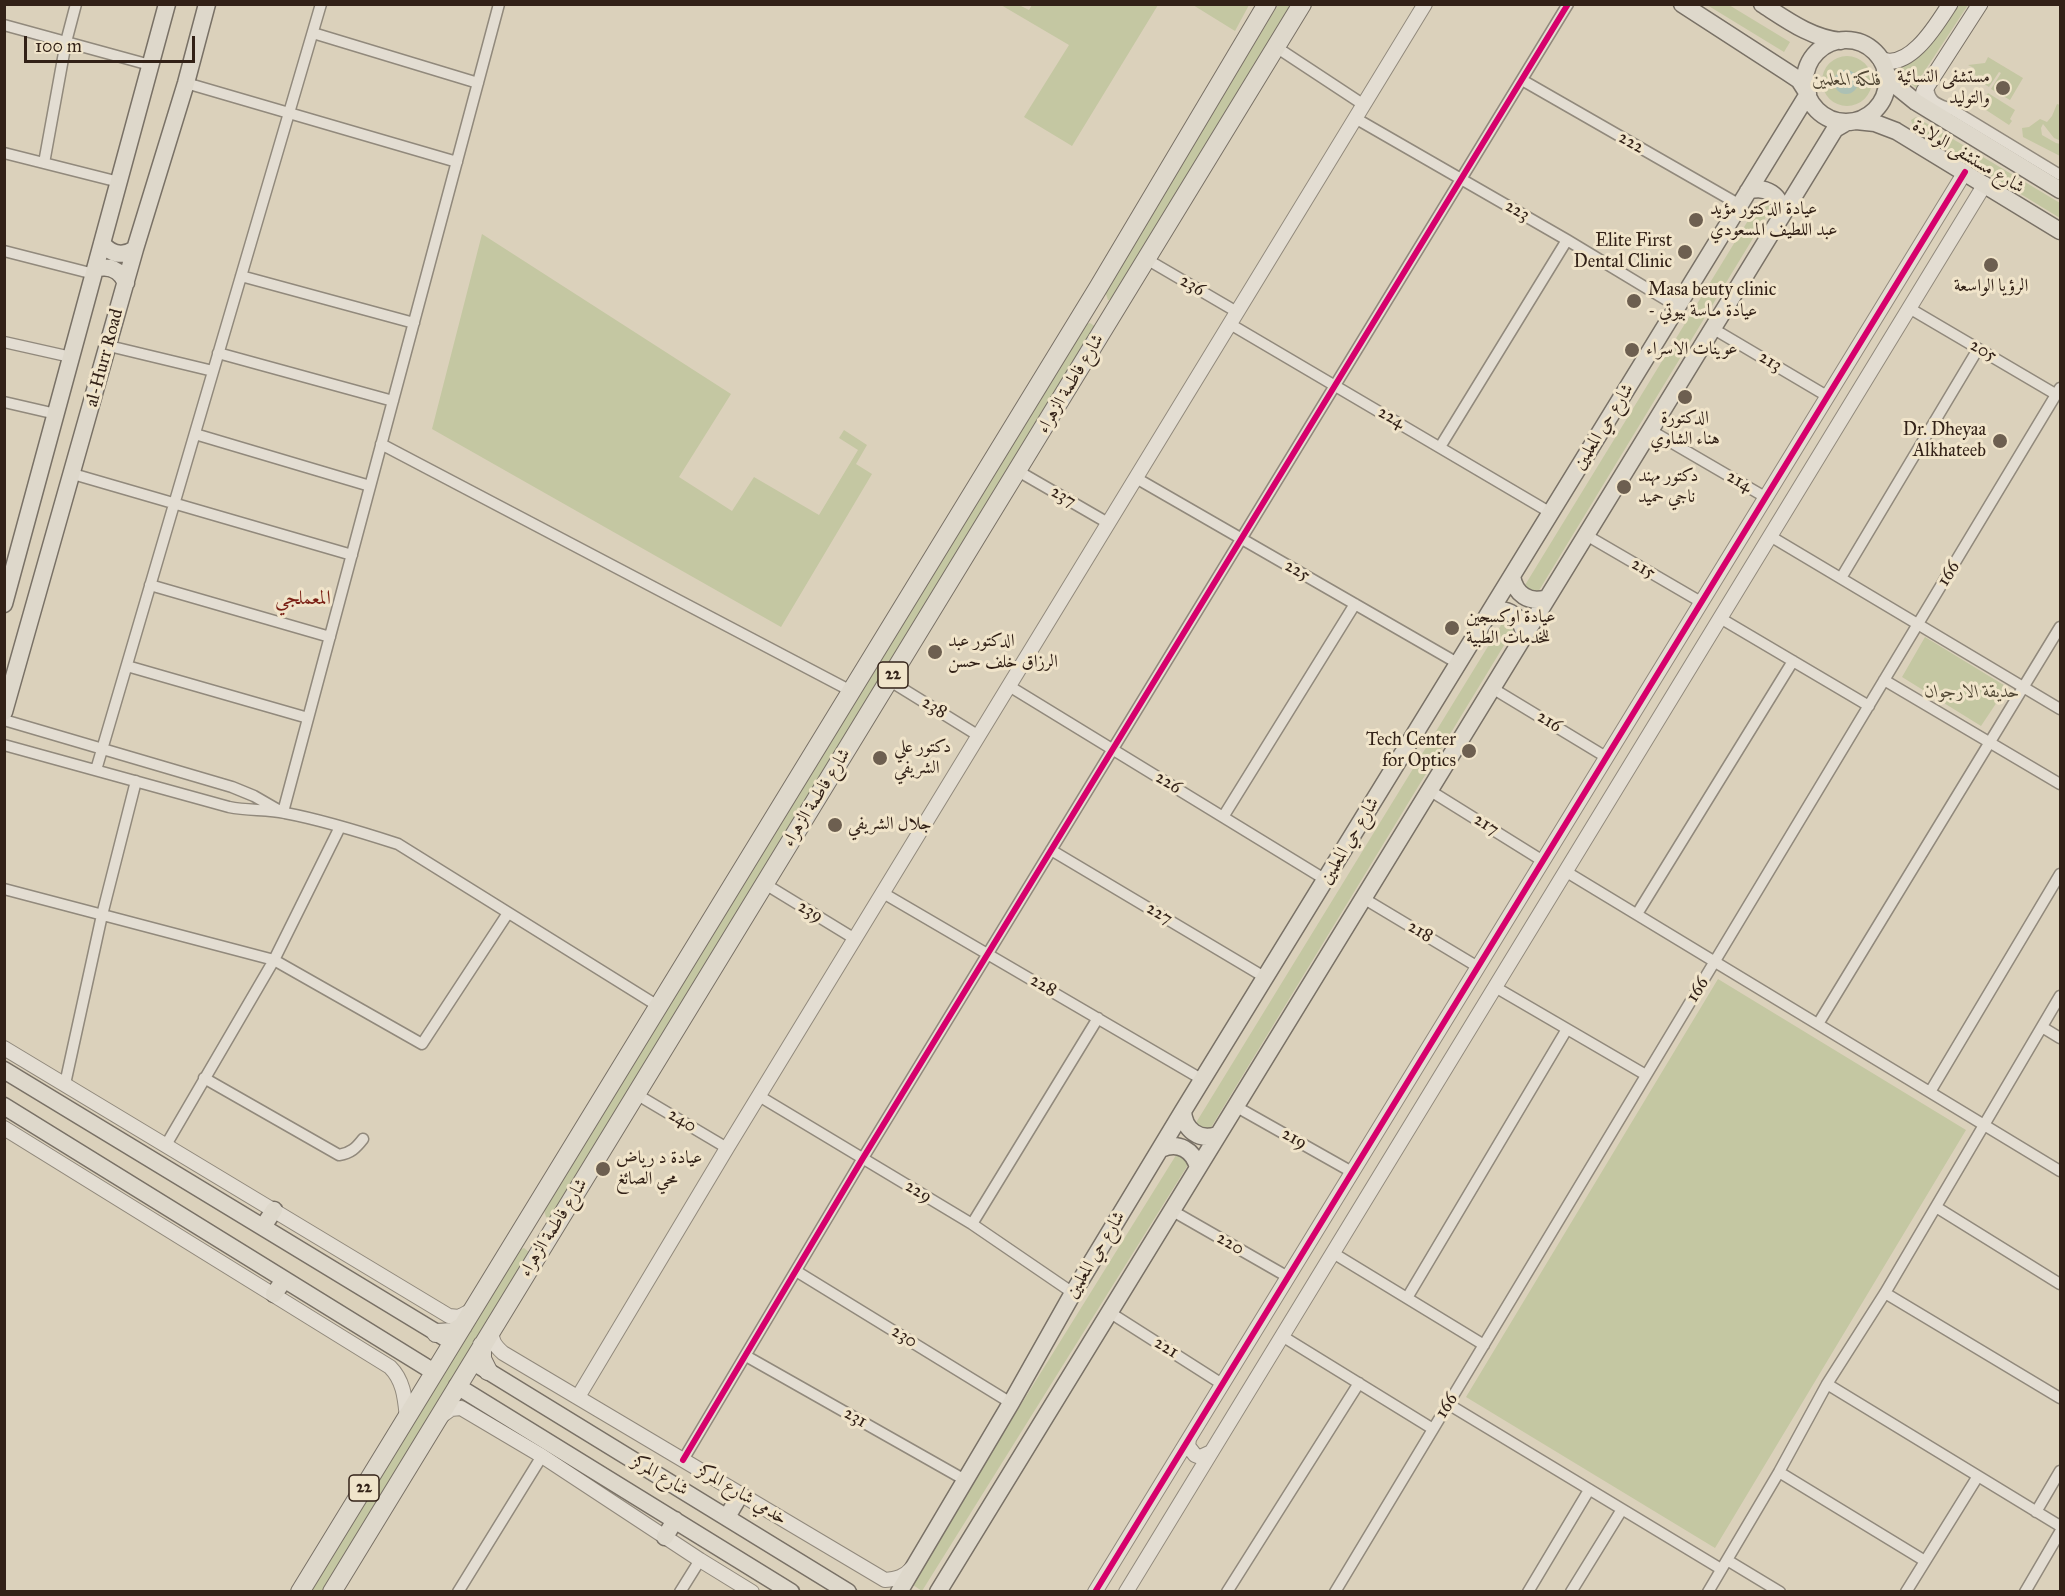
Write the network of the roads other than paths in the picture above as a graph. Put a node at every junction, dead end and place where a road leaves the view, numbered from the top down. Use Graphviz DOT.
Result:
graph roads {
  1 [pos="76,4"];
  2 [pos="167,4"];
  3 [pos="207,4"];
  4 [pos="321,4"];
  5 [pos="499,4"];
  6 [pos="1267,4"];
  7 [pos="1302,4"];
  8 [pos="1425,4"];
  9 [pos="1568,4"];
  10 [pos="1682,4"];
  11 [pos="1762,4"];
  12 [pos="1950,4"];
  13 [pos="1980,4"];
  14 [pos="4,25"];
  15 [pos="313,33"];
  16 [pos="1842,41"];
  17 [pos="66,42"];
  18 [pos="1276,47"];
  19 [pos="150,65"];
  20 [pos="1883,65"];
  21 [pos="1522,80"];
  22 [pos="186,83"];
  23 [pos="478,83"];
  24 [pos="1928,84"];
  25 [pos="1808,94"];
  26 [pos="1364,105"];
  27 [pos="1926,108"];
  28 [pos="289,114"];
  29 [pos="1355,118"];
  30 [pos="1851,122"];
  31 [pos="4,153"];
  32 [pos="457,162"];
  33 [pos="44,163"];
  34 [pos="1965,172"];
  35 [pos="2061,175"];
  36 [pos="1461,179"];
  37 [pos="119,182"];
  38 [pos="1984,184"];
  39 [pos="2061,190"];
  40 [pos="1748,191"];
  41 [pos="1947,201"];
  42 [pos="1740,205"];
  43 [pos="1967,213"];
  44 [pos="1782,214"];
  45 [pos="2061,231"];
  46 [pos="1567,240"];
  47 [pos="102,243"];
  48 [pos="135,249"];
  49 [pos="4,251"];
  50 [pos="1148,260"];
  51 [pos="94,272"];
  52 [pos="241,276"];
  53 [pos="126,283"];
  54 [pos="1098,288"];
  55 [pos="1121,303"];
  56 [pos="1677,306"];
  57 [pos="1909,308"];
  58 [pos="1079,318"];
  59 [pos="1234,318"];
  60 [pos="414,323"];
  61 [pos="1712,328"];
  62 [pos="1101,334"];
  63 [pos="4,342"];
  64 [pos="109,346"];
  65 [pos="1978,349"];
  66 [pos="218,353"];
  67 [pos="71,357"];
  68 [pos="213,371"];
  69 [pos="1335,386"];
  70 [pos="2059,391"];
  71 [pos="1827,396"];
  72 [pos="393,401"];
  73 [pos="4,402"];
  74 [pos="56,414"];
  75 [pos="1650,430"];
  76 [pos="195,434"];
  77 [pos="381,444"];
  78 [pos="1440,447"];
  79 [pos="1018,471"];
  80 [pos="73,474"];
  81 [pos="1136,478"];
  82 [pos="370,486"];
  83 [pos="1765,497"];
  84 [pos="174,505"];
  85 [pos="1551,513"];
  86 [pos="1108,523"];
  87 [pos="1586,535"];
  88 [pos="1770,536"];
  89 [pos="1242,538"];
  90 [pos="1734,549"];
  91 [pos="352,555"];
  92 [pos="1754,562"];
  93 [pos="1512,576"];
  94 [pos="1717,576"];
  95 [pos="1840,578"];
  96 [pos="150,585"];
  97 [pos="1738,589"];
  98 [pos="1547,598"];
  99 [pos="1701,602"];
  100 [pos="4,604"];
  101 [pos="1355,604"];
  102 [pos="1490,612"];
  103 [pos="1720,618"];
  104 [pos="1918,624"];
  105 [pos="2061,627"];
  106 [pos="1524,636"];
  107 [pos="330,637"];
  108 [pos="1793,661"];
  109 [pos="1459,664"];
  110 [pos="127,666"];
  111 [pos="1884,680"];
  112 [pos="890,681"];
  113 [pos="1009,686"];
  114 [pos="2024,687"];
  115 [pos="1492,688"];
  116 [pos="851,691"];
  117 [pos="1869,706"];
  118 [pos="2061,710"];
  119 [pos="4,712"];
  120 [pos="308,718"];
  121 [pos="4,720"];
  122 [pos="979,736"];
  123 [pos="1990,743"];
  124 [pos="4,745"];
  125 [pos="1113,749"];
  126 [pos="102,750"];
  127 [pos="1606,757"];
  128 [pos="96,770"];
  129 [pos="136,781"];
  130 [pos="2061,784"];
  131 [pos="1430,790"];
  132 [pos="283,812"];
  133 [pos="1223,817"];
  134 [pos="340,826"];
  135 [pos="1051,850"];
  136 [pos="1543,861"];
  137 [pos="1566,871"];
  138 [pos="2061,874"];
  139 [pos="1326,880"];
  140 [pos="765,884"];
  141 [pos="4,889"];
  142 [pos="883,893"];
  143 [pos="1523,893"];
  144 [pos="1363,898"];
  145 [pos="1545,904"];
  146 [pos="508,913"];
  147 [pos="1637,914"];
  148 [pos="102,915"];
  149 [pos="1507,920"];
  150 [pos="1527,934"];
  151 [pos="855,939"];
  152 [pos="988,954"];
  153 [pos="274,960"];
  154 [pos="1715,962"];
  155 [pos="1478,967"];
  156 [pos="1266,978"];
  157 [pos="1495,987"];
  158 [pos="2061,996"];
  159 [pos="658,1006"];
  160 [pos="1098,1018"];
  161 [pos="1818,1023"];
  162 [pos="2042,1027"];
  163 [pos="1567,1029"];
  164 [pos="2061,1038"];
  165 [pos="4,1048"];
  166 [pos="4,1070"];
  167 [pos="1646,1075"];
  168 [pos="204,1078"];
  169 [pos="1203,1080"];
  170 [pos="65,1084"];
  171 [pos="1930,1092"];
  172 [pos="636,1094"];
  173 [pos="759,1096"];
  174 [pos="4,1106"];
  175 [pos="1235,1106"];
  176 [pos="1183,1111"];
  177 [pos="1985,1125"];
  178 [pos="4,1128"];
  179 [pos="1217,1135"];
  180 [pos="363,1139"];
  181 [pos="166,1145"];
  182 [pos="727,1148"];
  183 [pos="1161,1149"];
  184 [pos="863,1158"];
  185 [pos="1198,1168"];
  186 [pos="2061,1171"];
  187 [pos="1352,1172"];
  188 [pos="1936,1207"];
  189 [pos="274,1210"];
  190 [pos="1171,1210"];
  191 [pos="533,1211"];
  192 [pos="972,1224"];
  193 [pos="555,1226"];
  194 [pos="263,1227"];
  195 [pos="517,1238"];
  196 [pos="1333,1252"];
  197 [pos="538,1253"];
  198 [pos="796,1271"];
  199 [pos="1288,1277"];
  200 [pos="284,1280"];
  201 [pos="2061,1284"];
  202 [pos="1073,1293"];
  203 [pos="1885,1293"];
  204 [pos="274,1294"];
  205 [pos="1407,1298"];
  206 [pos="472,1310"];
  207 [pos="1109,1312"];
  208 [pos="463,1326"];
  209 [pos="492,1329"];
  210 [pos="436,1333"];
  211 [pos="1282,1336"];
  212 [pos="453,1343"];
  213 [pos="1484,1345"];
  214 [pos="747,1356"];
  215 [pos="480,1366"];
  216 [pos="428,1374"];
  217 [pos="1359,1383"];
  218 [pos="1222,1384"];
  219 [pos="1827,1384"];
  220 [pos="458,1392"];
  221 [pos="578,1397"];
  222 [pos="2061,1398"];
  223 [pos="1011,1403"];
  224 [pos="1448,1404"];
  225 [pos="407,1418"];
  226 [pos="437,1421"];
  227 [pos="1433,1429"];
  228 [pos="1189,1439"];
  229 [pos="1211,1452"];
  230 [pos="542,1456"];
  231 [pos="683,1460"];
  232 [pos="1170,1469"];
  233 [pos="1779,1472"];
  234 [pos="1978,1476"];
  235 [pos="2059,1477"];
  236 [pos="964,1480"];
  237 [pos="1193,1483"];
  238 [pos="1589,1490"];
  239 [pos="740,1495"];
  240 [pos="1622,1511"];
  241 [pos="2036,1512"];
  242 [pos="727,1517"];
  243 [pos="675,1520"];
  244 [pos="2061,1526"];
  245 [pos="2061,1532"];
  246 [pos="664,1537"];
  247 [pos="700,1560"];
  248 [pos="1925,1561"];
  249 [pos="1724,1565"];
  250 [pos="913,1567"];
  251 [pos="314,1569"];
  252 [pos="335,1586"];
  253 [pos="939,1590"];
  254 [pos="1130,1590"];
  255 [pos="300,1592"];
  256 [pos="458,1592"];
  257 [pos="680,1592"];
  258 [pos="752,1592"];
  259 [pos="791,1592"];
  260 [pos="848,1592"];
  261 [pos="899,1592"];
  262 [pos="1095,1592"];
  263 [pos="1227,1592"];
  264 [pos="1335,1592"];
  265 [pos="1528,1592"];
  266 [pos="1571,1592"];
  267 [pos="1708,1592"];
  268 [pos="1780,1592"];
  269 [pos="1906,1592"];
  270 [pos="2025,1592"];
  1 -- 17 [label="street"];
  2 -- 19 [label="main road, al-Hurr Road"];
  3 -- 22 [label="main road, al-Hurr Road"];
  4 -- 15 [label="street"];
  5 -- 23 [label="street"];
  6 -- 54 [label="highway, شارع فاطمة الزهراء / 22"];
  7 -- 18 [label="highway, شارع فاطمة الزهراء / 22"];
  8 -- 26 [label="street"];
  9 -- 21 [label="street"];
  10 -- 25 [label="main road"];
  11 -- 16 [label="main road"];
  12 -- 20 [label="main road"];
  13 -- 24 [label="main road"];
  14 -- 17 [label="street"];
  15 -- 23 [label="street"];
  15 -- 28 [label="street"];
  16 -- 20 [label="main road"];
  16 -- 25 [label="main road"];
  17 -- 19 [label="street"];
  17 -- 33 [label="street"];
  18 -- 26 [label="street"];
  18 -- 50 [label="highway, شارع فاطمة الزهراء / 22"];
  19 -- 37 [label="main road, al-Hurr Road"];
  20 -- 27 [label="main road, شارع مستشفى الولادة"];
  20 -- 30 [label="main road"];
  21 -- 36 [label="street"];
  21 -- 42 [label="street, 222"];
  22 -- 28 [label="street"];
  22 -- 48 [label="main road, al-Hurr Road"];
  23 -- 32 [label="street"];
  24 -- 27 [label="main road"];
  24 -- 35 [label="street"];
  25 -- 30 [label="main road"];
  25 -- 40 [label="main road, شارع حي المعلمين"];
  26 -- 29 [label="street"];
  27 -- 39 [label="main road, شارع مستشفى الولادة"];
  28 -- 32 [label="street"];
  28 -- 52 [label="street"];
  29 -- 36 [label="street, 223"];
  29 -- 59 [label="street"];
  30 -- 34 [label="main road, شارع مستشفى الولادة"];
  30 -- 44 [label="main road"];
  31 -- 33 [label="street"];
  32 -- 60 [label="street"];
  33 -- 37 [label="street"];
  34 -- 38 [label="main road, شارع مستشفى الولادة"];
  34 -- 41 [label="street"];
  36 -- 46 [label="street, 223"];
  36 -- 69 [label="street"];
  37 -- 47 [label="main road, al-Hurr Road"];
  38 -- 43 [label="street"];
  38 -- 45 [label="main road, شارع مستشفى الولادة"];
  40 -- 42 [label="main road, شارع حي المعلمين"];
  40 -- 44 [label="main road"];
  41 -- 43 [label="street"];
  41 -- 71 [label="street"];
  42 -- 56 [label="main road, شارع حي المعلمين"];
  43 -- 57 [label="street"];
  44 -- 61 [label="main road"];
  46 -- 56 [label="street, 223"];
  46 -- 78 [label="street"];
  47 -- 48 [label="main road"];
  47 -- 51 [label="main road, al-Hurr Road"];
  48 -- 53 [label="main road, al-Hurr Road"];
  49 -- 51 [label="street"];
  50 -- 55 [label="highway, شارع فاطمة الزهراء / 22"];
  50 -- 59 [label="street, 236"];
  51 -- 53 [label="main road"];
  51 -- 67 [label="main road, al-Hurr Road"];
  52 -- 60 [label="street"];
  52 -- 66 [label="street"];
  53 -- 64 [label="main road, al-Hurr Road"];
  54 -- 55 [label="highway"];
  54 -- 58 [label="highway, شارع فاطمة الزهراء / 22"];
  55 -- 62 [label="highway, شارع فاطمة الزهراء / 22"];
  56 -- 85 [label="main road, شارع حي المعلمين"];
  57 -- 65 [label="street, 205"];
  57 -- 88 [label="street"];
  58 -- 62 [label="highway"];
  58 -- 116 [label="highway, شارع فاطمة الزهراء / 22"];
  59 -- 69 [label="street, 224"];
  59 -- 81 [label="street"];
  60 -- 72 [label="street"];
  61 -- 71 [label="street, 213"];
  61 -- 75 [label="main road"];
  62 -- 79 [label="highway, شارع فاطمة الزهراء / 22"];
  63 -- 67 [label="street"];
  64 -- 68 [label="street"];
  64 -- 80 [label="main road, al-Hurr Road"];
  65 -- 70 [label="street, 205"];
  65 -- 95 [label="street"];
  66 -- 68 [label="street"];
  66 -- 72 [label="street"];
  67 -- 74 [label="main road, al-Hurr Road"];
  68 -- 76 [label="street"];
  69 -- 78 [label="street, 224"];
  69 -- 89 [label="street"];
  70 -- 104 [label="street, 166"];
  71 -- 83 [label="street"];
  72 -- 77 [label="street"];
  73 -- 74 [label="street"];
  74 -- 100 [label="main road, al-Hurr Road"];
  75 -- 83 [label="street, 214"];
  75 -- 87 [label="main road"];
  76 -- 82 [label="street"];
  76 -- 84 [label="street"];
  77 -- 82 [label="street"];
  77 -- 116 [label="street"];
  78 -- 85 [label="street, 224"];
  79 -- 86 [label="street, 237"];
  79 -- 112 [label="highway, شارع فاطمة الزهراء / 22"];
  80 -- 84 [label="street"];
  80 -- 119 [label="main road, al-Hurr Road"];
  81 -- 86 [label="street"];
  81 -- 89 [label="street, 225"];
  82 -- 91 [label="street"];
  83 -- 90 [label="street"];
  84 -- 91 [label="street"];
  84 -- 96 [label="street"];
  85 -- 93 [label="main road, شارع حي المعلمين"];
  86 -- 113 [label="street"];
  87 -- 98 [label="main road"];
  87 -- 99 [label="street, 215"];
  88 -- 92 [label="street"];
  88 -- 95 [label="street"];
  89 -- 101 [label="street, 225"];
  89 -- 125 [label="street"];
  90 -- 92 [label="street"];
  90 -- 94 [label="street"];
  91 -- 107 [label="street"];
  92 -- 97 [label="street"];
  93 -- 98 [label="main road"];
  93 -- 102 [label="main road, شارع حي المعلمين"];
  94 -- 97 [label="street"];
  94 -- 99 [label="street"];
  95 -- 104 [label="street"];
  96 -- 107 [label="street"];
  96 -- 110 [label="street"];
  97 -- 103 [label="street"];
  98 -- 106 [label="main road"];
  99 -- 127 [label="street"];
  101 -- 109 [label="street, 225"];
  101 -- 133 [label="street"];
  102 -- 106 [label="main road"];
  102 -- 109 [label="main road, شارع حي المعلمين"];
  103 -- 108 [label="street"];
  103 -- 137 [label="street"];
  104 -- 111 [label="street, 166"];
  104 -- 114 [label="street"];
  105 -- 114 [label="street"];
  106 -- 115 [label="main road"];
  107 -- 120 [label="street"];
  108 -- 117 [label="street"];
  108 -- 147 [label="street"];
  109 -- 139 [label="main road, شارع حي المعلمين"];
  110 -- 120 [label="street"];
  110 -- 126 [label="street"];
  111 -- 117 [label="street, 166"];
  111 -- 123 [label="street"];
  112 -- 122 [label="street, 238"];
  112 -- 140 [label="highway, شارع فاطمة الزهراء / 22"];
  113 -- 122 [label="street"];
  113 -- 125 [label="street, 226"];
  114 -- 118 [label="street"];
  114 -- 123 [label="street"];
  115 -- 127 [label="street, 216"];
  115 -- 131 [label="main road"];
  116 -- 159 [label="highway, شارع فاطمة الزهراء / 22"];
  117 -- 154 [label="street, 166"];
  120 -- 132 [label="street"];
  121 -- 126 [label="street"];
  122 -- 142 [label="street"];
  123 -- 130 [label="street"];
  123 -- 161 [label="street"];
  124 -- 128 [label="street"];
  125 -- 133 [label="street, 226"];
  125 -- 135 [label="street"];
  126 -- 128 [label="street"];
  126 -- 132 [label="street"];
  127 -- 136 [label="street"];
  128 -- 129 [label="street"];
  129 -- 132 [label="street"];
  129 -- 148 [label="street"];
  131 -- 136 [label="street, 217"];
  131 -- 144 [label="main road"];
  132 -- 134 [label="street"];
  133 -- 139 [label="street, 226"];
  134 -- 146 [label="street"];
  134 -- 153 [label="street"];
  135 -- 152 [label="street"];
  135 -- 156 [label="street, 227"];
  136 -- 143 [label="street"];
  137 -- 145 [label="street"];
  137 -- 147 [label="street"];
  138 -- 171 [label="street"];
  139 -- 156 [label="main road, شارع حي المعلمين"];
  140 -- 151 [label="street, 239"];
  140 -- 172 [label="highway, شارع فاطمة الزهراء / 22"];
  141 -- 148 [label="street"];
  142 -- 151 [label="street"];
  142 -- 152 [label="street, 228"];
  143 -- 145 [label="street"];
  143 -- 149 [label="street"];
  144 -- 155 [label="street, 218"];
  144 -- 175 [label="main road"];
  145 -- 150 [label="street"];
  146 -- 153 [label="street"];
  146 -- 159 [label="street"];
  147 -- 154 [label="street"];
  148 -- 153 [label="street"];
  148 -- 170 [label="street"];
  149 -- 150 [label="street"];
  149 -- 155 [label="street"];
  150 -- 157 [label="street"];
  151 -- 173 [label="street"];
  152 -- 160 [label="street, 228"];
  152 -- 184 [label="street"];
  153 -- 168 [label="street"];
  154 -- 161 [label="street"];
  154 -- 167 [label="street, 166"];
  155 -- 187 [label="street"];
  156 -- 169 [label="main road, شارع حي المعلمين"];
  157 -- 163 [label="street"];
  157 -- 196 [label="street"];
  158 -- 162 [label="street"];
  159 -- 191 [label="highway, شارع فاطمة الزهراء / 22"];
  160 -- 169 [label="street, 228"];
  160 -- 192 [label="street"];
  161 -- 171 [label="street"];
  162 -- 164 [label="street"];
  162 -- 177 [label="street"];
  163 -- 167 [label="street"];
  163 -- 205 [label="street"];
  165 -- 170 [label="street"];
  166 -- 194 [label="main road"];
  167 -- 213 [label="street, 166"];
  168 -- 180 [label="street"];
  168 -- 181 [label="street"];
  169 -- 176 [label="main road, شارع حي المعلمين"];
  170 -- 181 [label="street"];
  171 -- 177 [label="street"];
  172 -- 182 [label="street, 240"];
  172 -- 193 [label="highway, شارع فاطمة الزهراء / 22"];
  173 -- 182 [label="street"];
  173 -- 184 [label="street, 229"];
  174 -- 200 [label="main road"];
  175 -- 179 [label="main road"];
  175 -- 187 [label="street, 219"];
  176 -- 179 [label="main road"];
  176 -- 183 [label="main road, شارع حي المعلمين"];
  177 -- 186 [label="street"];
  177 -- 188 [label="street"];
  178 -- 204 [label="street"];
  179 -- 185 [label="main road"];
  181 -- 189 [label="street"];
  182 -- 221 [label="street"];
  183 -- 185 [label="main road"];
  183 -- 202 [label="main road, شارع حي المعلمين"];
  184 -- 192 [label="street, 229"];
  184 -- 198 [label="street"];
  185 -- 190 [label="main road"];
  187 -- 199 [label="street"];
  188 -- 201 [label="street"];
  188 -- 203 [label="street"];
  189 -- 194 [label="main road"];
  189 -- 206 [label="street"];
  190 -- 199 [label="street, 220"];
  190 -- 207 [label="main road"];
  191 -- 193 [label="highway"];
  191 -- 195 [label="highway, شارع فاطمة الزهراء / 22"];
  192 -- 202 [label="street, 229"];
  193 -- 197 [label="highway, شارع فاطمة الزهراء / 22"];
  194 -- 210 [label="main road"];
  195 -- 197 [label="highway"];
  195 -- 206 [label="highway, شارع فاطمة الزهراء / 22"];
  196 -- 205 [label="street"];
  196 -- 211 [label="street"];
  197 -- 209 [label="highway, شارع فاطمة الزهراء / 22"];
  198 -- 214 [label="street"];
  198 -- 223 [label="street, 230"];
  199 -- 218 [label="street"];
  200 -- 204 [label="main road"];
  200 -- 216 [label="main road"];
  202 -- 223 [label="main road, شارع حي المعلمين"];
  203 -- 219 [label="street"];
  203 -- 222 [label="street"];
  204 -- 225 [label="street"];
  205 -- 213 [label="street"];
  206 -- 208 [label="highway, شارع فاطمة الزهراء / 22"];
  207 -- 218 [label="street, 221"];
  207 -- 253 [label="main road"];
  208 -- 210 [label="highway"];
  208 -- 212 [label="highway, شارع فاطمة الزهراء / 22"];
  209 -- 215 [label="highway, شارع فاطمة الزهراء / 22"];
  209 -- 221 [label="street, خدمي شارع المركز"];
  210 -- 212 [label="main road"];
  211 -- 217 [label="street"];
  211 -- 229 [label="street"];
  212 -- 216 [label="highway, شارع فاطمة الزهراء / 22"];
  213 -- 224 [label="street, 166"];
  214 -- 231 [label="street"];
  214 -- 236 [label="street, 231"];
  215 -- 220 [label="highway, 22"];
  215 -- 242 [label="main road, شارع المركز"];
  216 -- 225 [label="highway, شارع فاطمة الزهراء / 22"];
  217 -- 227 [label="street"];
  217 -- 263 [label="street"];
  218 -- 228 [label="street"];
  219 -- 233 [label="street"];
  219 -- 234 [label="street"];
  220 -- 226 [label="highway, 22"];
  220 -- 243 [label="main road, شارع المركز"];
  221 -- 231 [label="street, خدمي شارع المركز"];
  223 -- 236 [label="main road, شارع حي المعلمين"];
  224 -- 227 [label="street, 166"];
  224 -- 238 [label="street"];
  225 -- 251 [label="highway, شارع فاطمة الزهراء / 22"];
  226 -- 230 [label="street"];
  226 -- 252 [label="highway, 22"];
  227 -- 264 [label="street, 166"];
  228 -- 229 [label="street"];
  228 -- 232 [label="street"];
  229 -- 237 [label="street"];
  230 -- 246 [label="street"];
  230 -- 256 [label="street"];
  231 -- 239 [label="street, خدمي شارع المركز"];
  232 -- 237 [label="street"];
  232 -- 262 [label="street"];
  233 -- 248 [label="street"];
  233 -- 249 [label="street"];
  234 -- 241 [label="street"];
  234 -- 248 [label="street"];
  235 -- 241 [label="street"];
  236 -- 250 [label="main road, شارع حي المعلمين"];
  237 -- 254 [label="street"];
  238 -- 240 [label="street"];
  238 -- 265 [label="street"];
  239 -- 242 [label="main road"];
  239 -- 250 [label="street, خدمي شارع المركز"];
  240 -- 249 [label="street"];
  240 -- 266 [label="street"];
  241 -- 244 [label="street"];
  242 -- 260 [label="main road, شارع المركز"];
  243 -- 246 [label="main road"];
  243 -- 259 [label="main road, شارع المركز"];
  245 -- 270 [label="street"];
  246 -- 247 [label="street"];
  247 -- 257 [label="street"];
  247 -- 258 [label="street"];
  248 -- 269 [label="street"];
  249 -- 267 [label="street"];
  249 -- 268 [label="street"];
  250 -- 261 [label="main road, شارع حي المعلمين"];
  251 -- 252 [label="highway"];
  251 -- 255 [label="highway, شارع فاطمة الزهراء / 22"];
}
